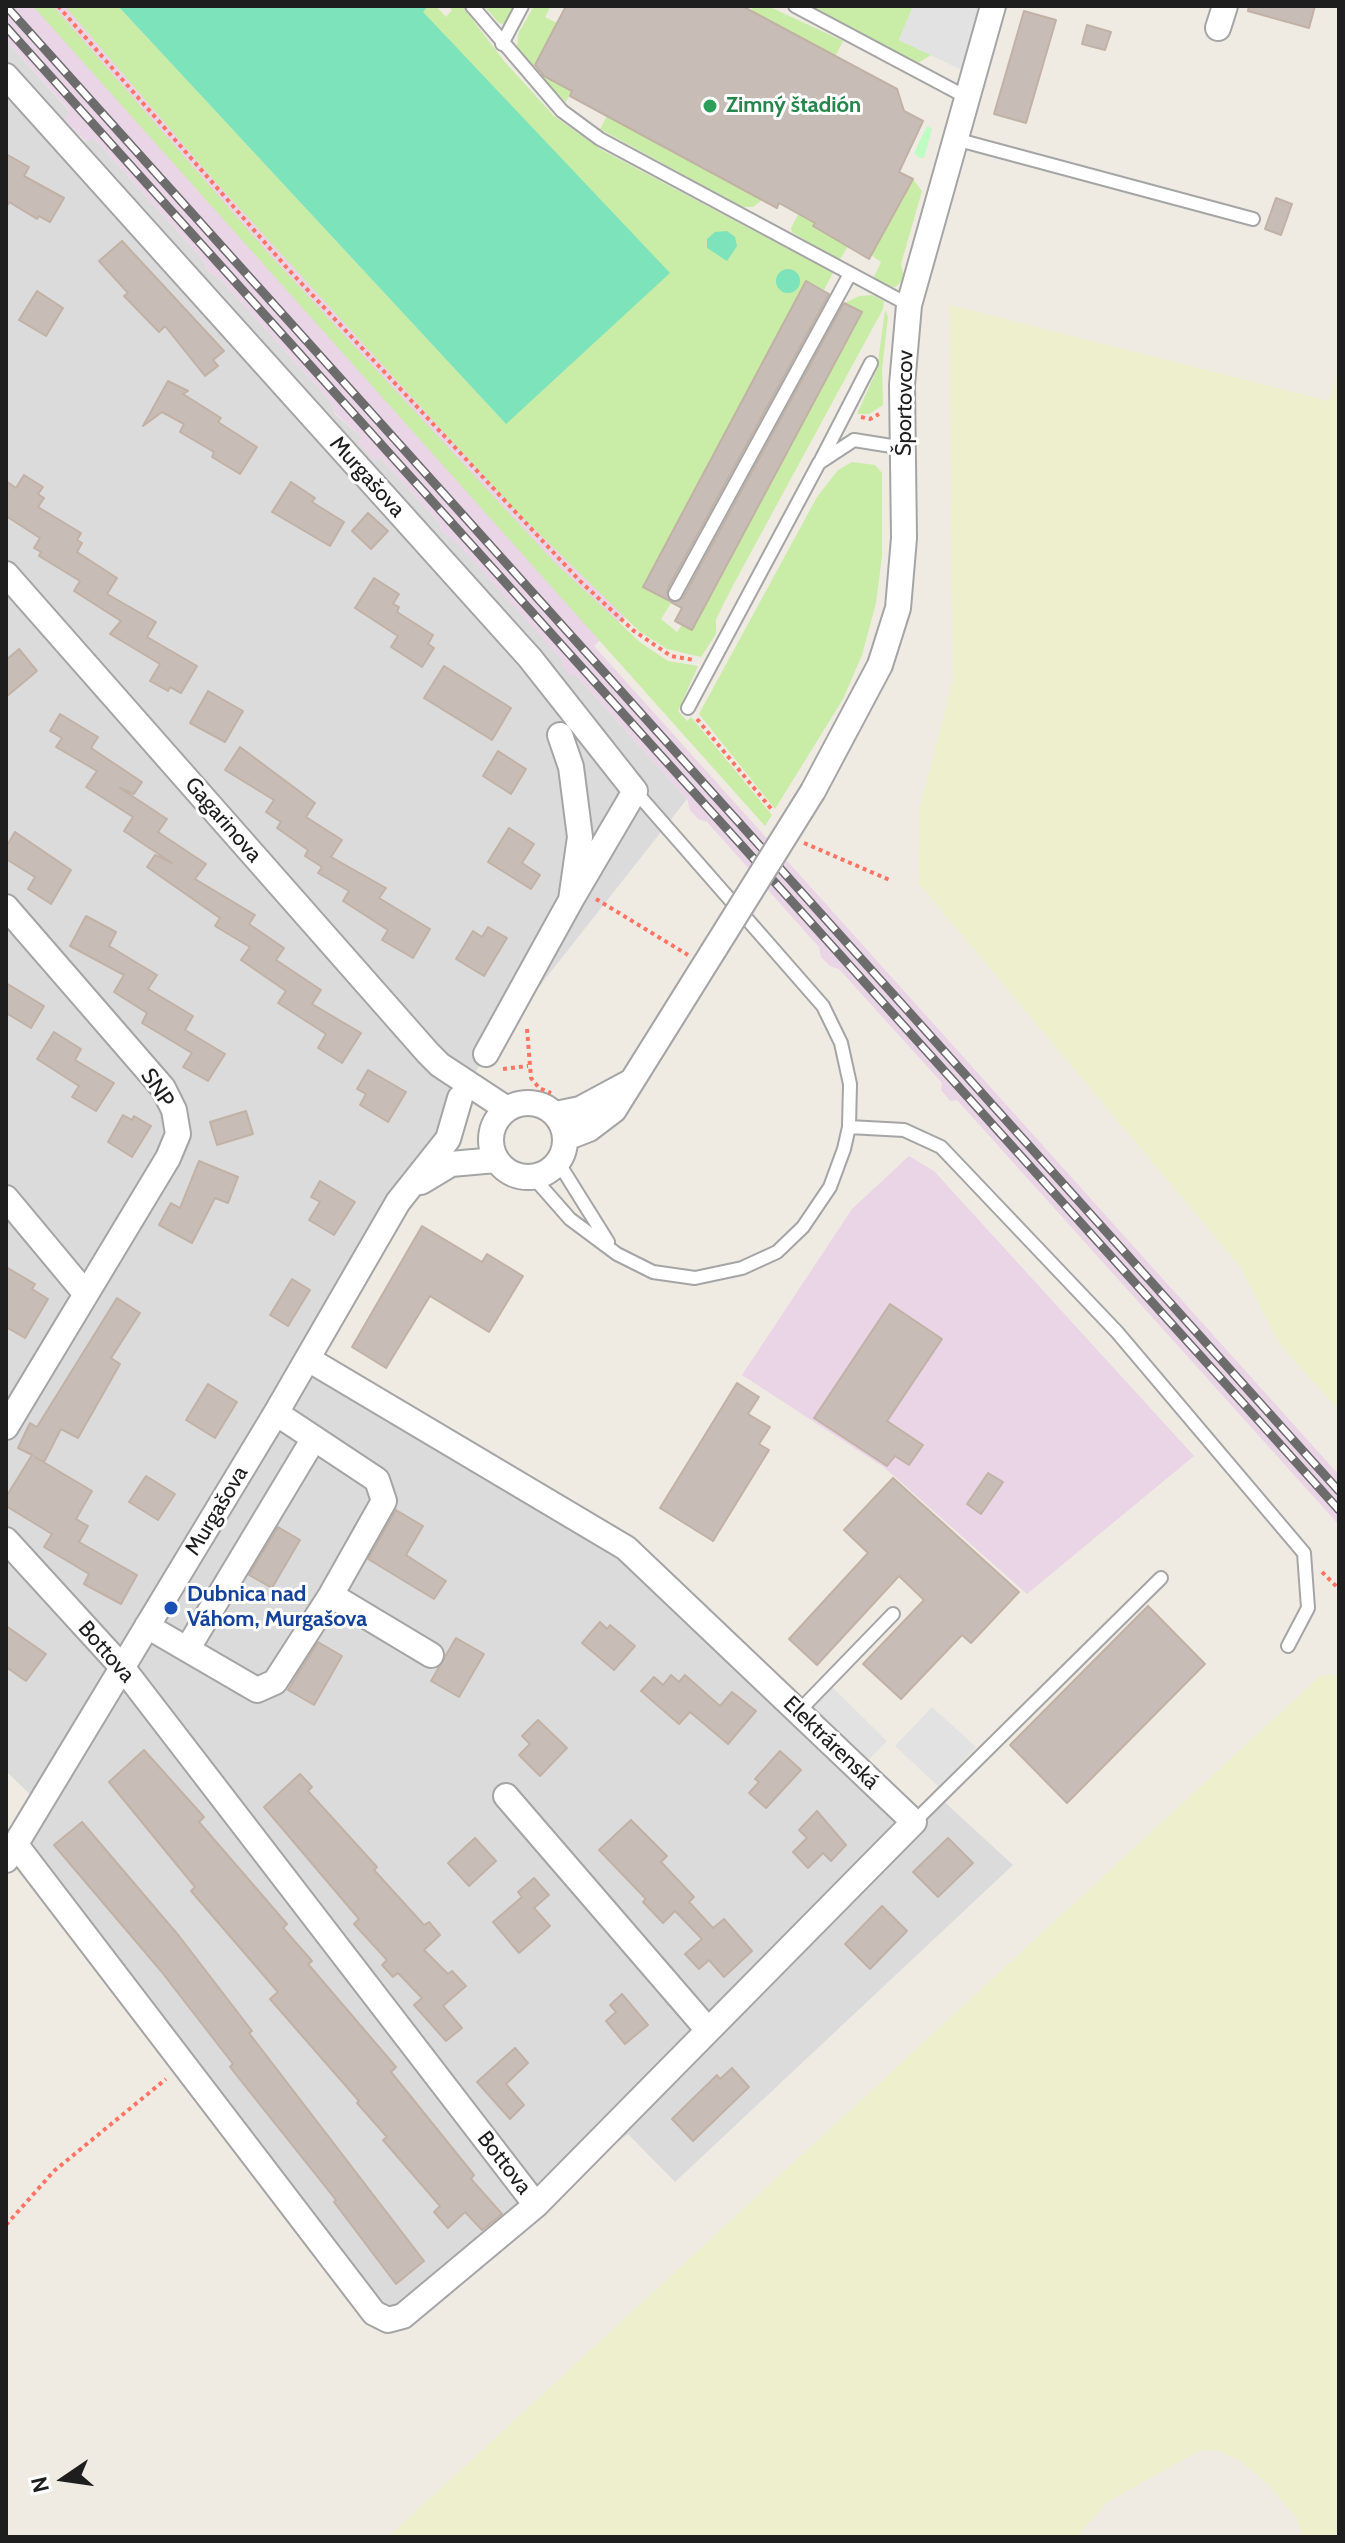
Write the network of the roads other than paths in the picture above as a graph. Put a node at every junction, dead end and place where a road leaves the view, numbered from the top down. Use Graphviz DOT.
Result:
graph roads {
  1 [pos="472,6"];
  2 [pos="522,6"];
  3 [pos="795,6"];
  4 [pos="993,6"];
  5 [pos="502,44"];
  6 [pos="6,76"];
  7 [pos="968,98"];
  8 [pos="955,139"];
  9 [pos="1253,219"];
  10 [pos="850,274"];
  11 [pos="909,305"];
  12 [pos="871,363"];
  13 [pos="904,448"];
  14 [pos="819,463"];
  15 [pos="9,589"];
  16 [pos="675,594"];
  17 [pos="688,708"];
  18 [pos="560,735"];
  19 [pos="635,791"];
  20 [pos="571,900"];
  21 [pos="6,907"];
  22 [pos="486,1054"];
  23 [pos="440,1065"];
  24 [pos="634,1080"];
  25 [pos="460,1098"];
  26 [pos="554,1104"];
  27 [pos="497,1122"];
  28 [pos="849,1127"];
  29 [pos="566,1138"];
  30 [pos="448,1139"];
  31 [pos="496,1160"];
  32 [pos="558,1162"];
  33 [pos="533,1177"];
  34 [pos="6,1198"];
  35 [pos="398,1202"];
  36 [pos="617,1254"];
  37 [pos="86,1294"];
  38 [pos="308,1359"];
  39 [pos="276,1413"];
  40 [pos="6,1427"];
  41 [pos="313,1440"];
  42 [pos="6,1540"];
  43 [pos="1161,1578"];
  44 [pos="331,1595"];
  45 [pos="893,1614"];
  46 [pos="147,1626"];
  47 [pos="1288,1646"];
  48 [pos="188,1648"];
  49 [pos="431,1655"];
  50 [pos="122,1667"];
  51 [pos="798,1712"];
  52 [pos="506,1796"];
  53 [pos="914,1822"];
  54 [pos="11,1852"];
  55 [pos="708,2030"];
  56 [pos="536,2205"];
  1 -- 5 [label="lane"];
  2 -- 5 [label="lane"];
  3 -- 7 [label="lane"];
  4 -- 7 [label="street, Športovcov"];
  5 -- 10 [label="lane"];
  6 -- 19 [label="street, Murgašova"];
  7 -- 8 [label="street, Športovcov"];
  8 -- 9 [label="lane"];
  8 -- 11 [label="street, Športovcov"];
  10 -- 11 [label="lane"];
  10 -- 16 [label="lane"];
  11 -- 13 [label="street, Športovcov"];
  12 -- 14 [label="lane"];
  13 -- 14 [label="lane"];
  13 -- 24 [label="street, Športovcov, bridge"];
  14 -- 17 [label="lane"];
  15 -- 23 [label="street, Gagarinova"];
  18 -- 20 [label="street"];
  19 -- 20 [label="street"];
  19 -- 28 [label="lane"];
  20 -- 22 [label="street"];
  21 -- 37 [label="street, SNP"];
  23 -- 25 [label="street, Gagarinova"];
  23 -- 27 [label="street, Gagarinova"];
  24 -- 26 [label="street"];
  24 -- 29 [label="street, Športovcov"];
  25 -- 27 [label="street, Gagarinova"];
  25 -- 30 [label="street, Murgašova"];
  26 -- 27 [label="street"];
  26 -- 29 [label="street"];
  27 -- 30 [label="street"];
  27 -- 31 [label="street"];
  28 -- 36 [label="lane"];
  28 -- 47 [label="lane"];
  29 -- 32 [label="street"];
  30 -- 35 [label="street, Murgašova"];
  31 -- 33 [label="street"];
  31 -- 35 [label="street, Murgašova"];
  32 -- 33 [label="street"];
  32 -- 36 [label="lane"];
  33 -- 36 [label="lane"];
  34 -- 37 [label="street"];
  35 -- 38 [label="street, Murgašova"];
  37 -- 40 [label="street, SNP"];
  38 -- 39 [label="street, Murgašova"];
  38 -- 51 [label="street, Elektrárenská"];
  39 -- 41 [label="street"];
  39 -- 46 [label="street, Murgašova"];
  41 -- 44 [label="street"];
  41 -- 48 [label="street"];
  42 -- 50 [label="street, Bottova"];
  43 -- 53 [label="lane"];
  44 -- 48 [label="street"];
  44 -- 49 [label="street"];
  45 -- 51 [label="lane"];
  46 -- 48 [label="street"];
  46 -- 50 [label="street, Murgašova"];
  50 -- 54 [label="street, Murgašova"];
  50 -- 56 [label="street, Bottova"];
  51 -- 53 [label="street, Elektrárenská"];
  52 -- 55 [label="street"];
  53 -- 55 [label="street"];
  54 -- 56 [label="street, Bottova"];
  55 -- 56 [label="street"];
}
